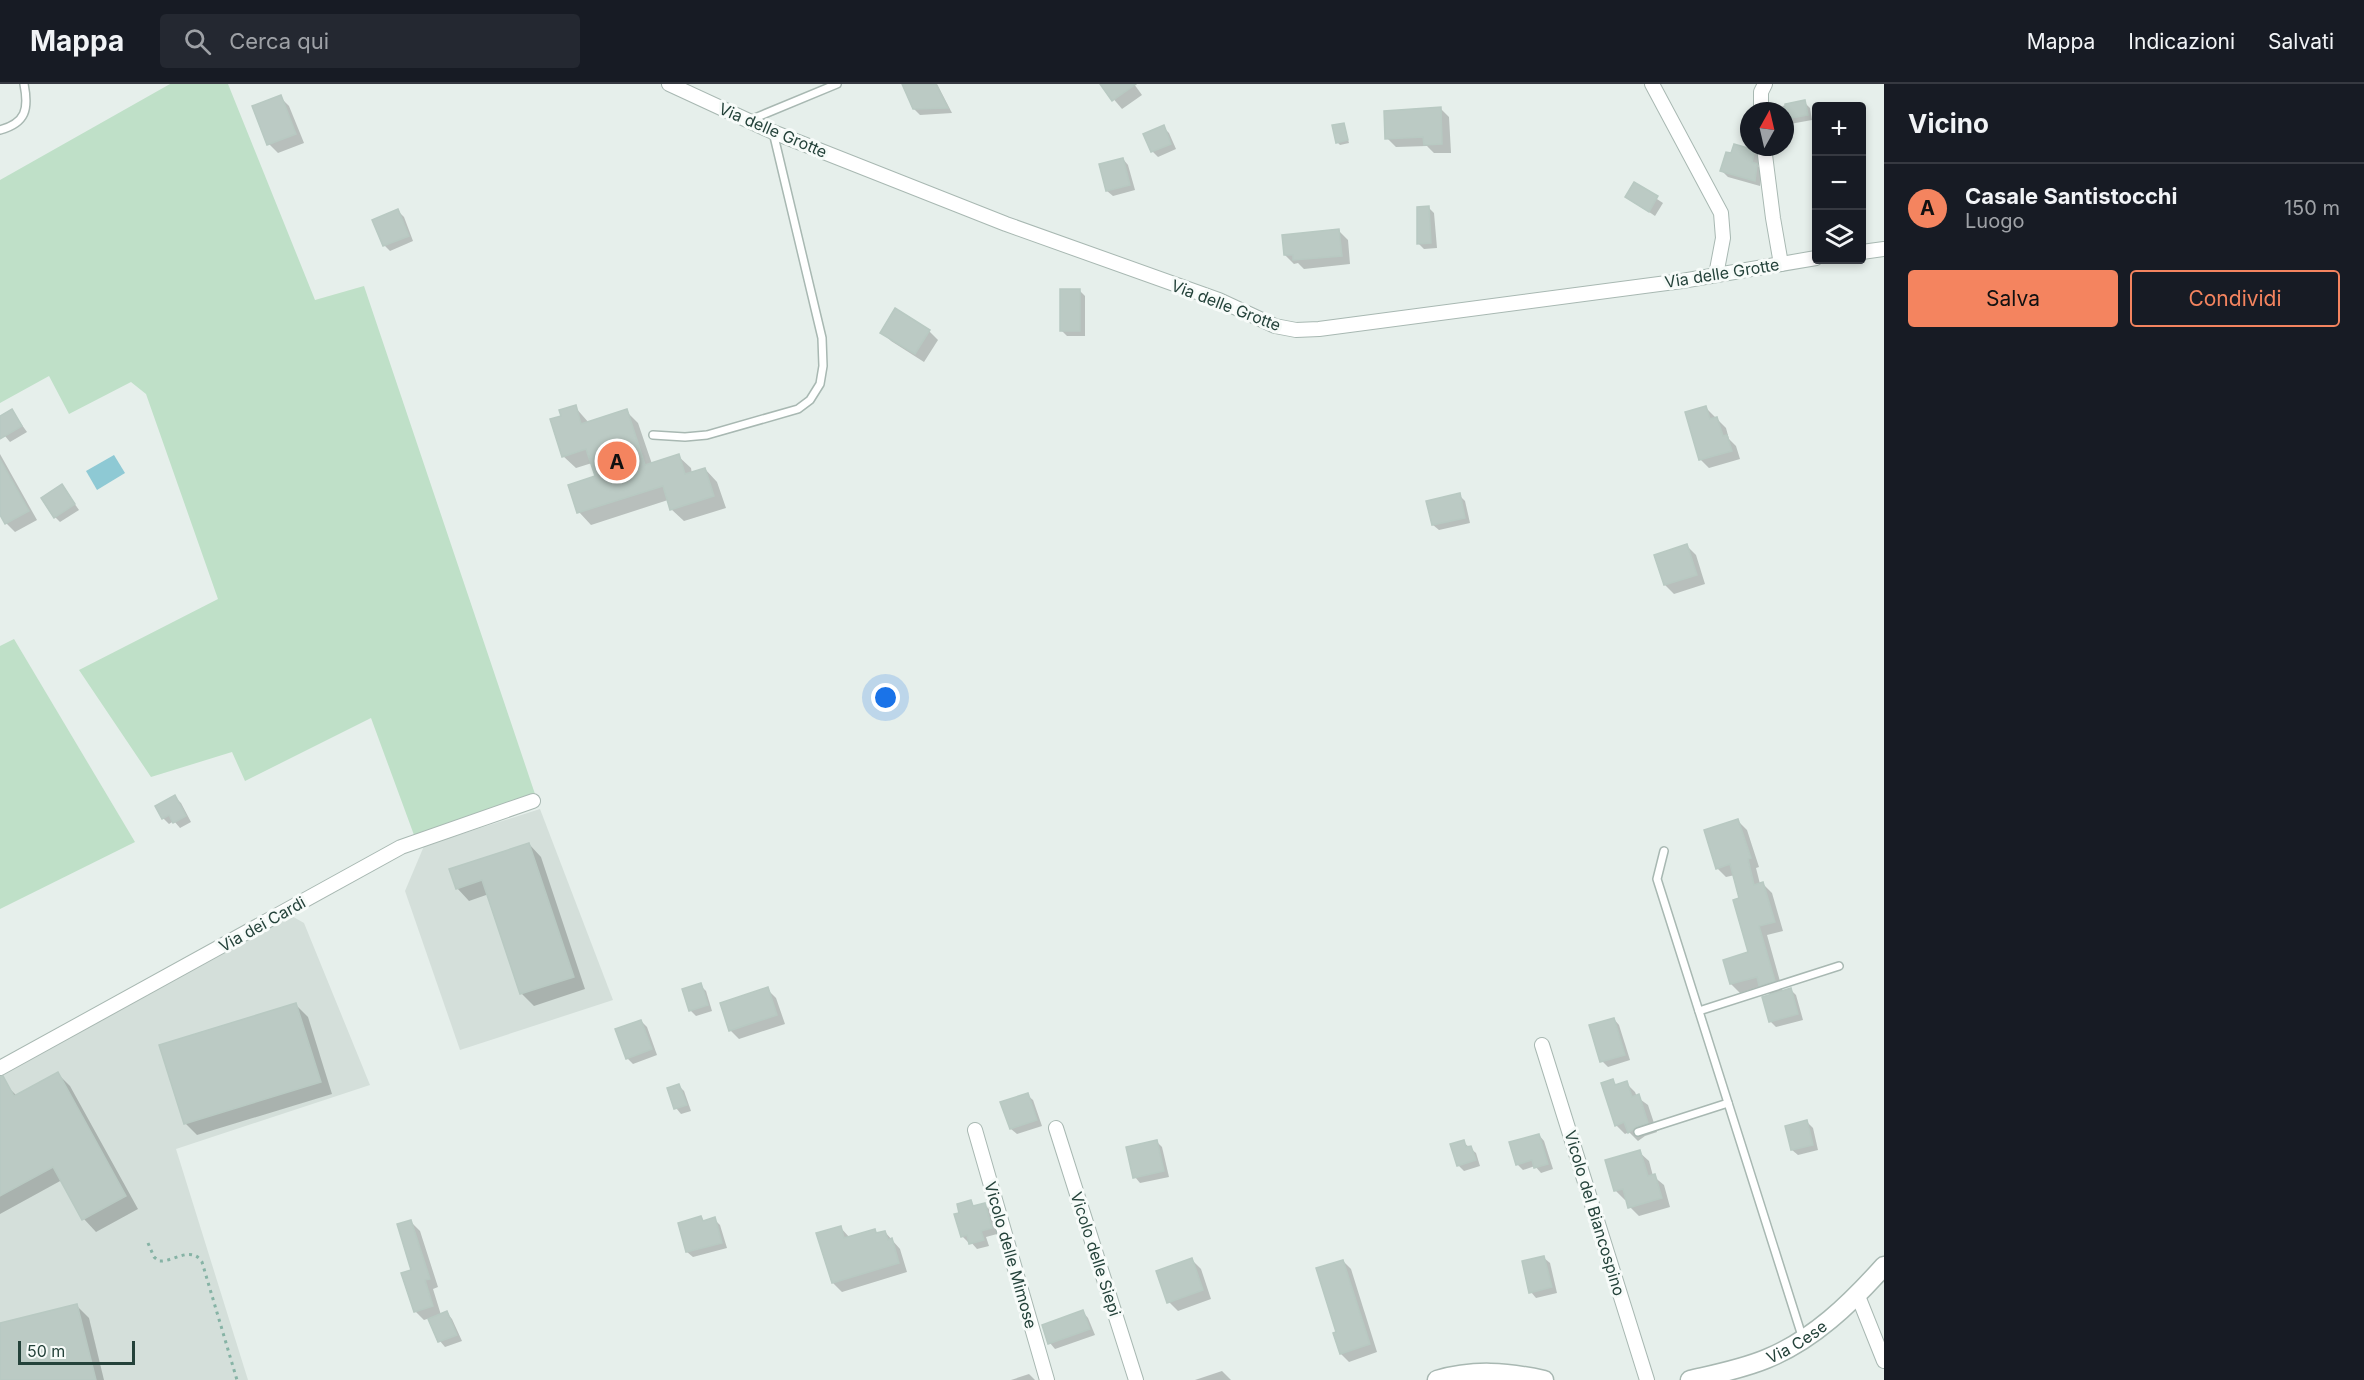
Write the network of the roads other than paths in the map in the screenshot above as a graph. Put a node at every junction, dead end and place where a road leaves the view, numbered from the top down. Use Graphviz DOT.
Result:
graph roads {
  1 [pos="24,84"];
  2 [pos="669,84"];
  3 [pos="837,84"];
  4 [pos="1652,84"];
  5 [pos="1765,84"];
  6 [pos="1761,102"];
  7 [pos="748,121"];
  8 [pos="0,130"];
  9 [pos="773,132"];
  10 [pos="1765,156"];
  11 [pos="1884,249"];
  12 [pos="1866,251"];
  13 [pos="1812,259"];
  14 [pos="1781,264"];
  15 [pos="1716,275"];
  16 [pos="653,435"];
  17 [pos="533,801"];
  18 [pos="1664,851"];
  19 [pos="1839,966"];
  20 [pos="1699,1011"];
  21 [pos="1542,1046"];
  22 [pos="0,1068"];
  23 [pos="1728,1103"];
  24 [pos="1056,1128"];
  25 [pos="975,1130"];
  26 [pos="1638,1132"];
  27 [pos="1884,1266"];
  28 [pos="1858,1296"];
  29 [pos="1803,1339"];
  30 [pos="1884,1361"];
  31 [pos="1047,1380"];
  32 [pos="1137,1380"];
  33 [pos="1437,1380"];
  34 [pos="1544,1380"];
  35 [pos="1647,1380"];
  36 [pos="1690,1380"];
  1 -- 8 [label="lane"];
  2 -- 7 [label="street, Via delle Grotte"];
  3 -- 7 [label="lane"];
  4 -- 15 [label="street"];
  5 -- 6 [label="street"];
  7 -- 9 [label="street, Via delle Grotte"];
  9 -- 15 [label="street, Via delle Grotte"];
  9 -- 16 [label="lane"];
  10 -- 14 [label="street"];
  11 -- 12 [label="street"];
  13 -- 14 [label="street, Via delle Grotte"];
  14 -- 15 [label="street, Via delle Grotte"];
  17 -- 22 [label="street, Via dei Cardi"];
  18 -- 20 [label="lane"];
  19 -- 20 [label="lane"];
  20 -- 23 [label="lane"];
  21 -- 35 [label="street, Vicolo del Biancospino"];
  23 -- 26 [label="lane"];
  23 -- 29 [label="lane"];
  24 -- 32 [label="street, Vicolo delle Siepi"];
  25 -- 31 [label="street, Vicolo delle Mimose"];
  27 -- 28 [label="street, Via Cese"];
  28 -- 29 [label="street, Via Cese"];
  28 -- 30 [label="street"];
  29 -- 36 [label="street, Via Cese"];
  33 -- 34 [label="street"];
}
